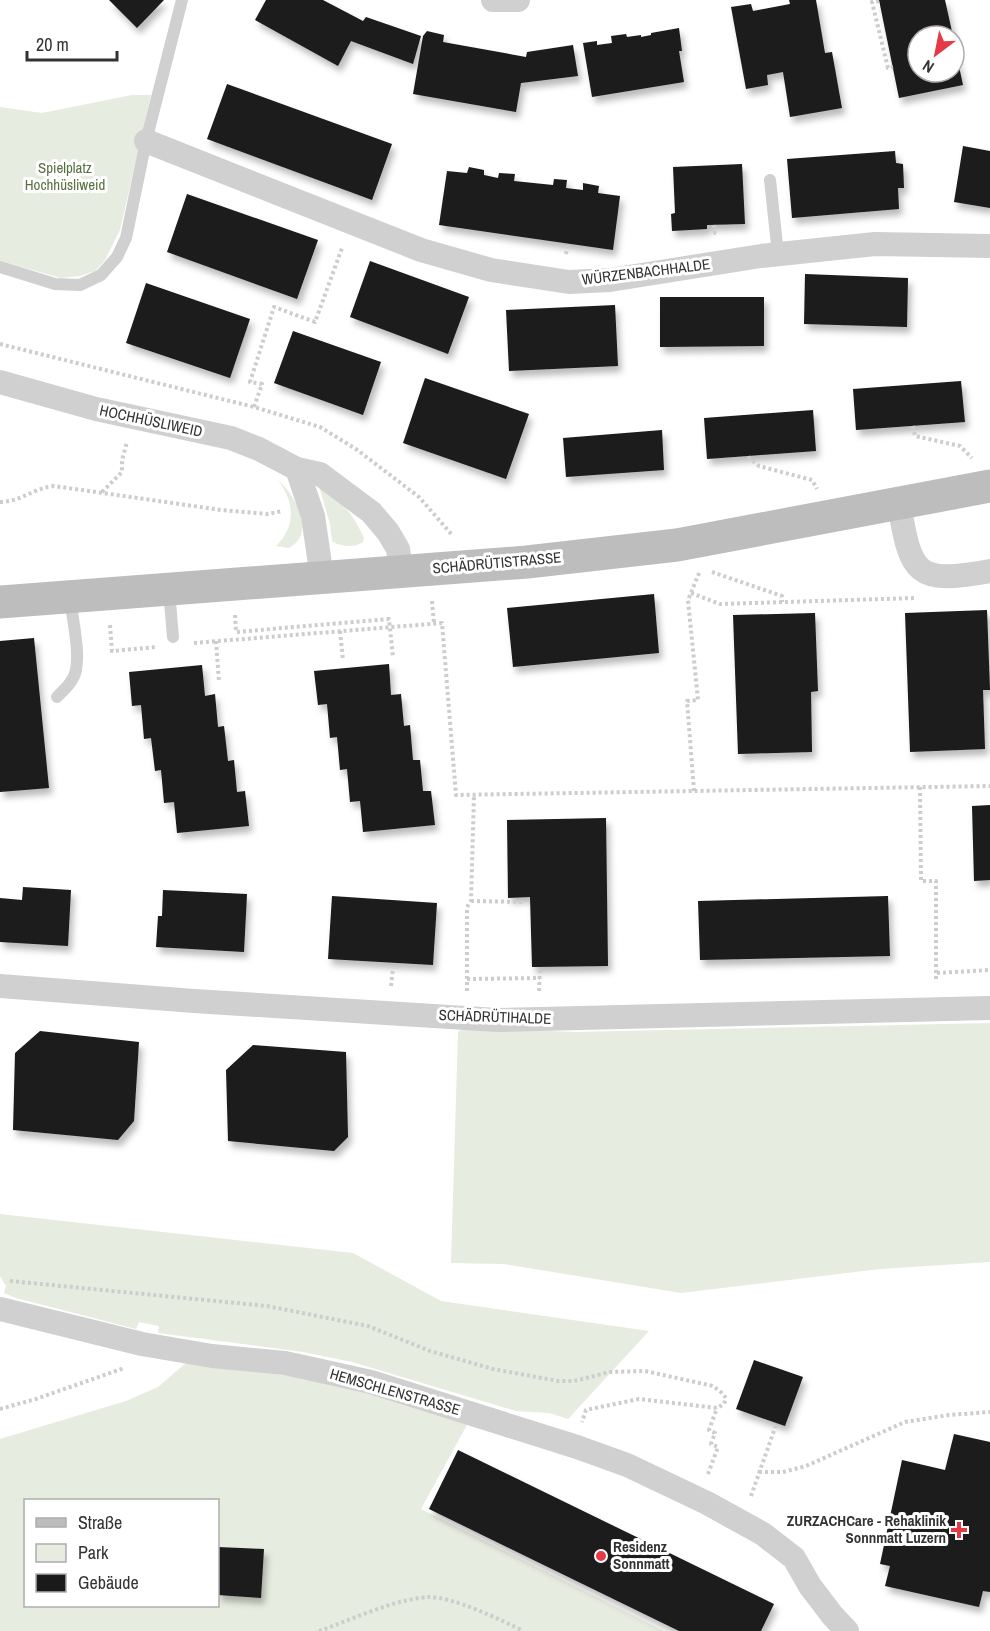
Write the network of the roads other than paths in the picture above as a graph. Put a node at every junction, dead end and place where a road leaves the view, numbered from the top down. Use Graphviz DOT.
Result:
graph roads {
  1 [pos="182,0"];
  2 [pos="493,0"];
  3 [pos="518,0"];
  4 [pos="146,141"];
  5 [pos="770,180"];
  6 [pos="990,246"];
  7 [pos="778,254"];
  8 [pos="0,267"];
  9 [pos="0,382"];
  10 [pos="297,469"];
  11 [pos="986,471"];
  12 [pos="899,504"];
  13 [pos="401,570"];
  14 [pos="990,571"];
  15 [pos="322,578"];
  16 [pos="169,590"];
  17 [pos="70,597"];
  18 [pos="0,602"];
  19 [pos="173,637"];
  20 [pos="57,697"];
  21 [pos="0,986"];
  22 [pos="990,1008"];
  23 [pos="0,1309"];
  24 [pos="847,1631"];
  1 -- 4 [label="lane"];
  2 -- 3 [label="street"];
  4 -- 7 [label="street, WÜRZENBACHHALDE"];
  4 -- 8 [label="lane"];
  5 -- 7 [label="lane"];
  6 -- 7 [label="street, WÜRZENBACHHALDE"];
  9 -- 10 [label="street, HOCHHÜSLIWEID"];
  10 -- 13 [label="street, HOCHHÜSLIWEID"];
  10 -- 15 [label="street"];
  11 -- 12 [label="main road, SCHÄDRÜTISTRASSE"];
  12 -- 13 [label="main road, SCHÄDRÜTISTRASSE"];
  12 -- 14 [label="street"];
  13 -- 15 [label="main road, SCHÄDRÜTISTRASSE"];
  15 -- 16 [label="main road, SCHÄDRÜTISTRASSE"];
  16 -- 17 [label="main road, SCHÄDRÜTISTRASSE"];
  16 -- 19 [label="lane"];
  17 -- 18 [label="main road, SCHÄDRÜTISTRASSE"];
  17 -- 20 [label="lane"];
  21 -- 22 [label="street, SCHÄDRÜTIHALDE"];
  23 -- 24 [label="street, HEMSCHLENSTRASSE"];
}
